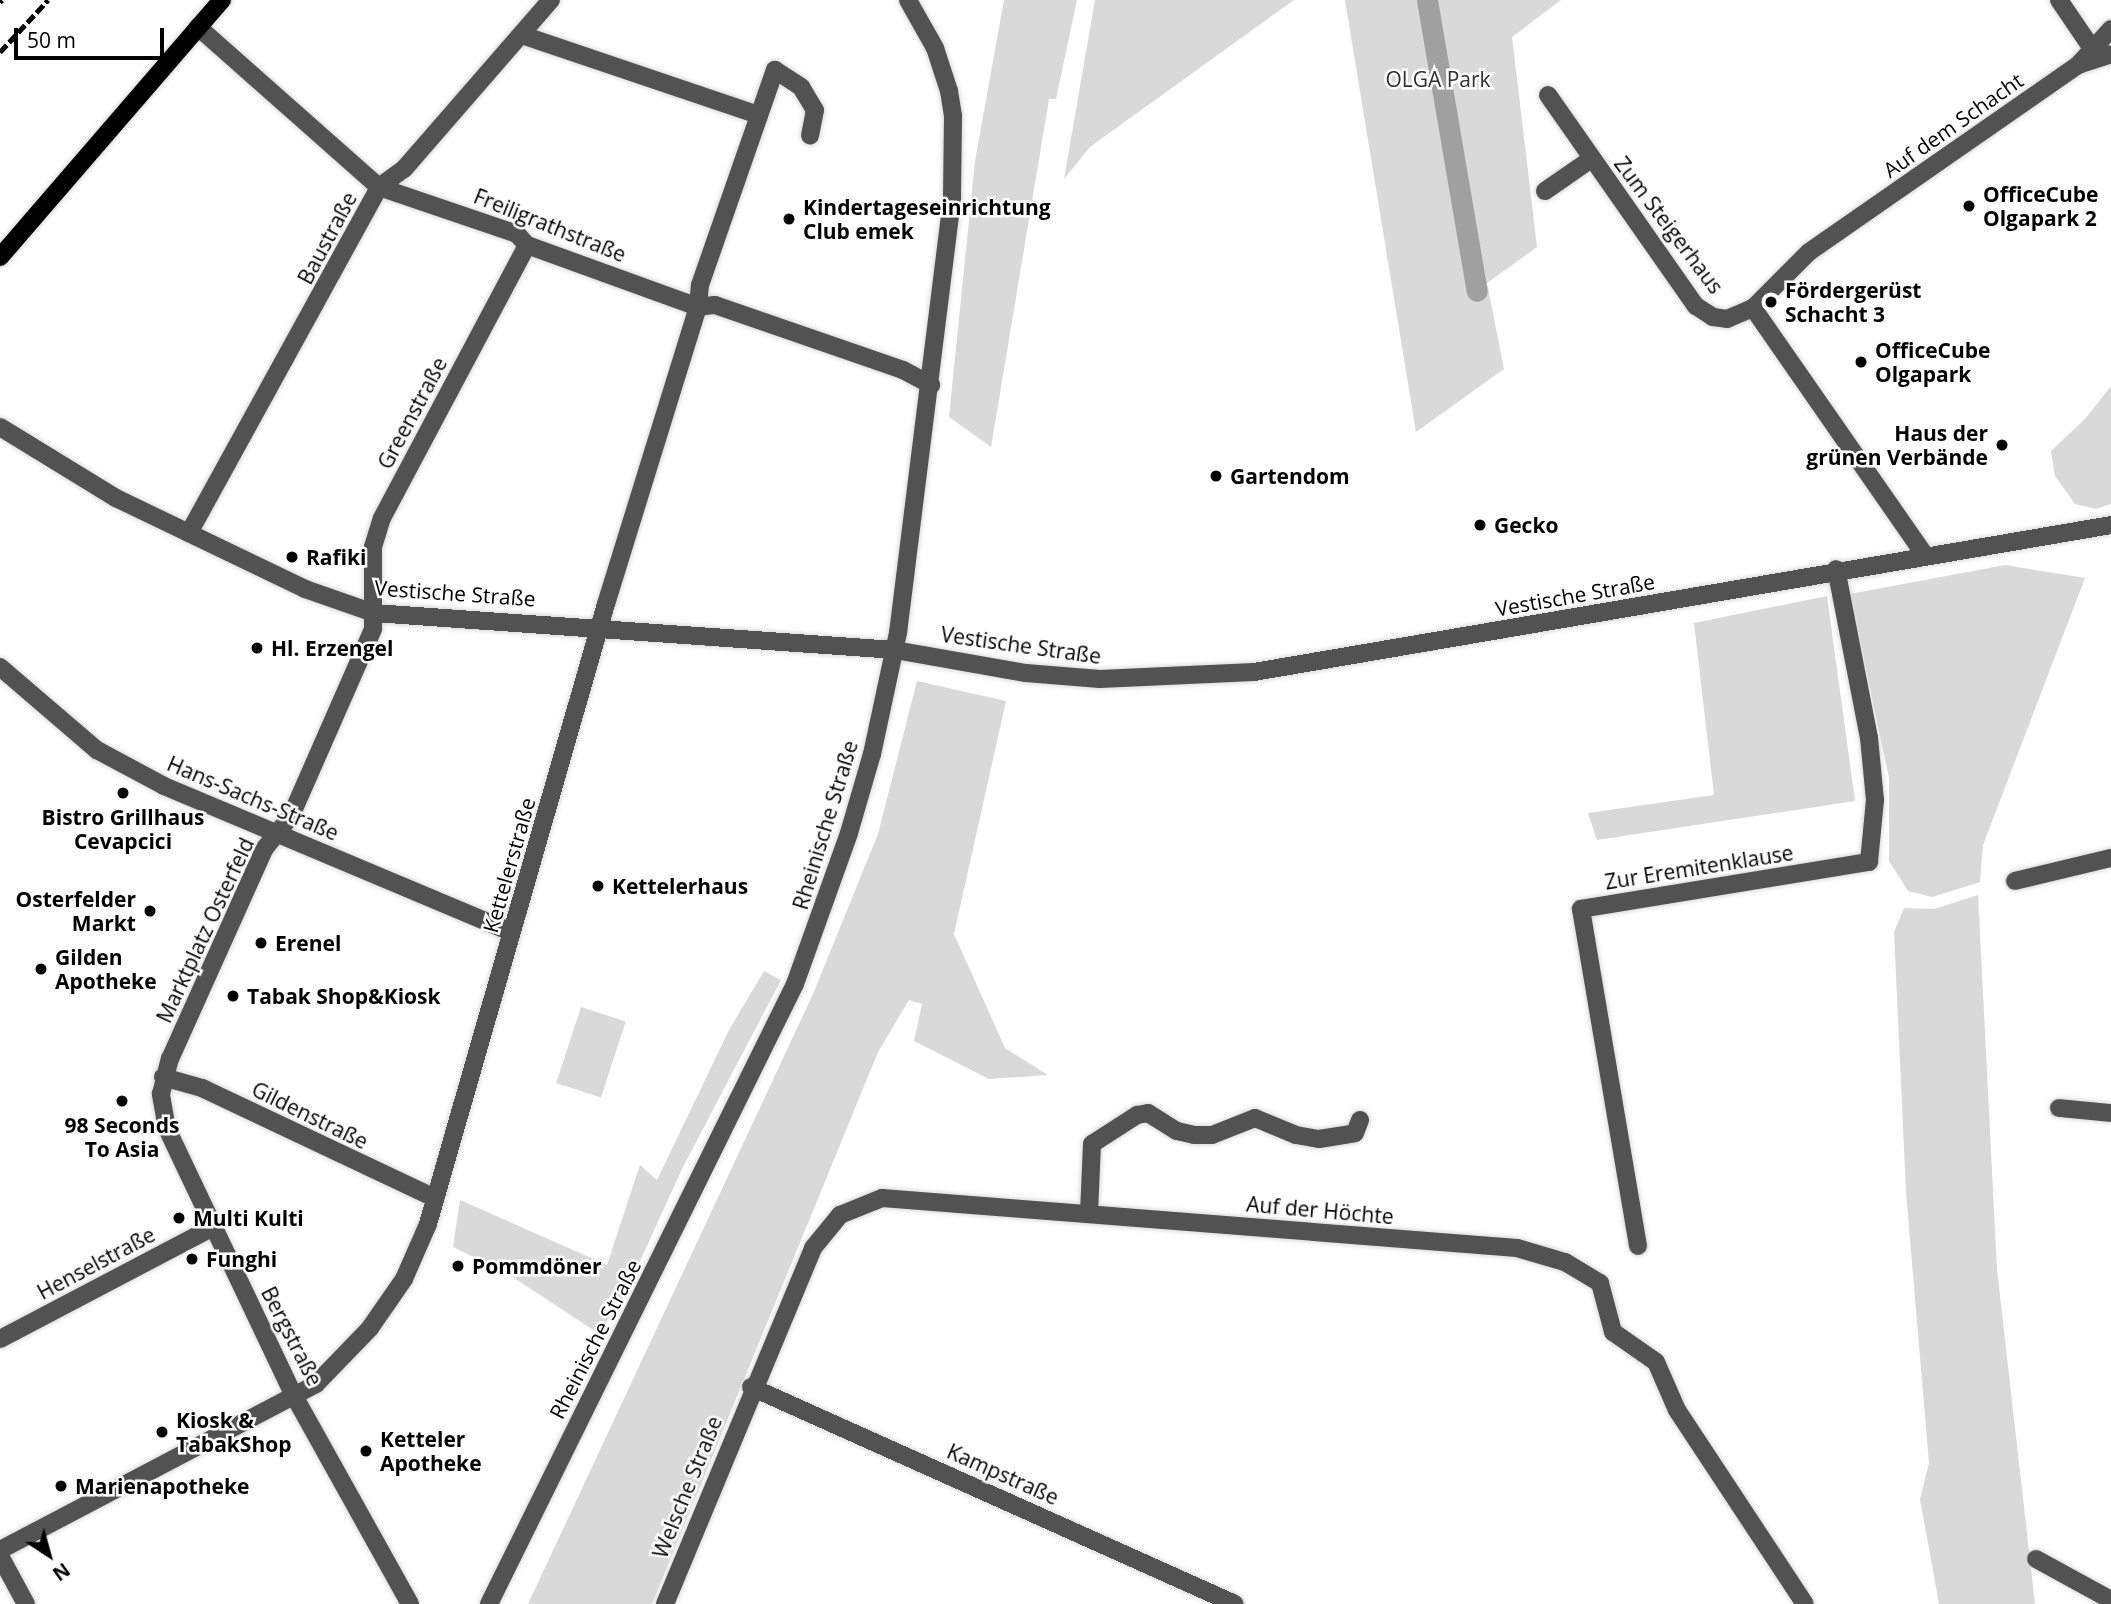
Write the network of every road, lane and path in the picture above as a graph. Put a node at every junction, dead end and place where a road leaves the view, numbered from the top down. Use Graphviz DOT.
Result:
graph roads {
  1 [pos="222,0"];
  2 [pos="551,0"];
  3 [pos="908,0"];
  4 [pos="2059,0"];
  5 [pos="198,27"];
  6 [pos="2111,29"];
  7 [pos="522,36"];
  8 [pos="2091,47"];
  9 [pos="2111,54"];
  10 [pos="2078,65"];
  11 [pos="1548,95"];
  12 [pos="759,115"];
  13 [pos="810,136"];
  14 [pos="1591,159"];
  15 [pos="379,187"];
  16 [pos="1545,191"];
  17 [pos="527,245"];
  18 [pos="0,257"];
  19 [pos="698,307"];
  20 [pos="1753,309"];
  21 [pos="931,385"];
  22 [pos="0,428"];
  23 [pos="2111,525"];
  24 [pos="189,533"];
  25 [pos="1924,554"];
  26 [pos="1836,569"];
  27 [pos="374,613"];
  28 [pos="601,626"];
  29 [pos="895,650"];
  30 [pos="0,667"];
  31 [pos="277,834"];
  32 [pos="2111,858"];
  33 [pos="2015,881"];
  34 [pos="512,932"];
  35 [pos="163,1077"];
  36 [pos="2059,1108"];
  37 [pos="2111,1113"];
  38 [pos="1360,1120"];
  39 [pos="435,1198"];
  40 [pos="1089,1213"];
  41 [pos="214,1227"];
  42 [pos="1638,1246"];
  43 [pos="0,1339"];
  44 [pos="751,1387"];
  45 [pos="293,1394"];
  46 [pos="0,1550"];
  47 [pos="0,1556"];
  48 [pos="2036,1559"];
  49 [pos="2111,1600"];
  50 [pos="26,1604"];
  51 [pos="410,1604"];
  52 [pos="489,1604"];
  53 [pos="665,1604"];
  54 [pos="1235,1604"];
  55 [pos="1805,1604"];
  1 -- 5 [label="main road"];
  2 -- 7 [label="street, Baustraße"];
  3 -- 21 [label="street, Rheinische Straße"];
  4 -- 8 [label="street"];
  5 -- 15 [label="street, Freiligrathstraße"];
  5 -- 18 [label="main road"];
  6 -- 8 [label="street, Auf dem Schacht"];
  7 -- 12 [label="street"];
  7 -- 15 [label="street, Baustraße"];
  8 -- 10 [label="street, Auf dem Schacht"];
  9 -- 10 [label="street, Auf dem Schacht"];
  10 -- 20 [label="street, Auf dem Schacht"];
  11 -- 14 [label="street, Zum Steigerhaus"];
  12 -- 13 [label="street, Kettelerstraße"];
  12 -- 19 [label="street, Kettelerstraße"];
  14 -- 16 [label="street, Zum Steigerhaus"];
  14 -- 20 [label="street, Zum Steigerhaus"];
  15 -- 17 [label="street, Freiligrathstraße"];
  15 -- 24 [label="street, Baustraße"];
  17 -- 19 [label="street, Freiligrathstraße"];
  17 -- 27 [label="street, Greenstraße"];
  19 -- 21 [label="street, Freiligrathstraße"];
  19 -- 28 [label="street, Kettelerstraße"];
  20 -- 25 [label="street"];
  21 -- 29 [label="street, Rheinische Straße"];
  22 -- 24 [label="street, Vestische Straße"];
  23 -- 25 [label="street, Vestische Straße"];
  24 -- 27 [label="street, Vestische Straße"];
  25 -- 26 [label="street, Vestische Straße"];
  26 -- 29 [label="street, Vestische Straße"];
  26 -- 42 [label="street, Zur Eremitenklause"];
  27 -- 28 [label="street, Vestische Straße"];
  27 -- 31 [label="street, Marktplatz Osterfeld"];
  28 -- 29 [label="street, Vestische Straße"];
  28 -- 34 [label="street, Kettelerstraße"];
  29 -- 52 [label="street, Rheinische Straße"];
  30 -- 31 [label="street, Hans-Sachs-Straße"];
  31 -- 34 [label="street, Hans-Sachs-Straße"];
  31 -- 35 [label="street, Marktplatz Osterfeld"];
  32 -- 33 [label="street"];
  34 -- 39 [label="street, Kettelerstraße"];
  35 -- 39 [label="street, Gildenstraße"];
  35 -- 41 [label="street, Bergstraße"];
  36 -- 37 [label="street"];
  38 -- 40 [label="street"];
  39 -- 45 [label="street, Kettelerstraße"];
  40 -- 44 [label="street, Auf der Höchte"];
  40 -- 55 [label="street, Auf der Höchte"];
  41 -- 43 [label="street, Henselstraße"];
  41 -- 45 [label="street, Bergstraße"];
  44 -- 53 [label="street, Welsche Straße"];
  44 -- 54 [label="street, Kampstraße"];
  45 -- 46 [label="street, Kettelerstraße"];
  45 -- 51 [label="street, Bergstraße"];
  47 -- 50 [label="street"];
  48 -- 49 [label="street"];
}
